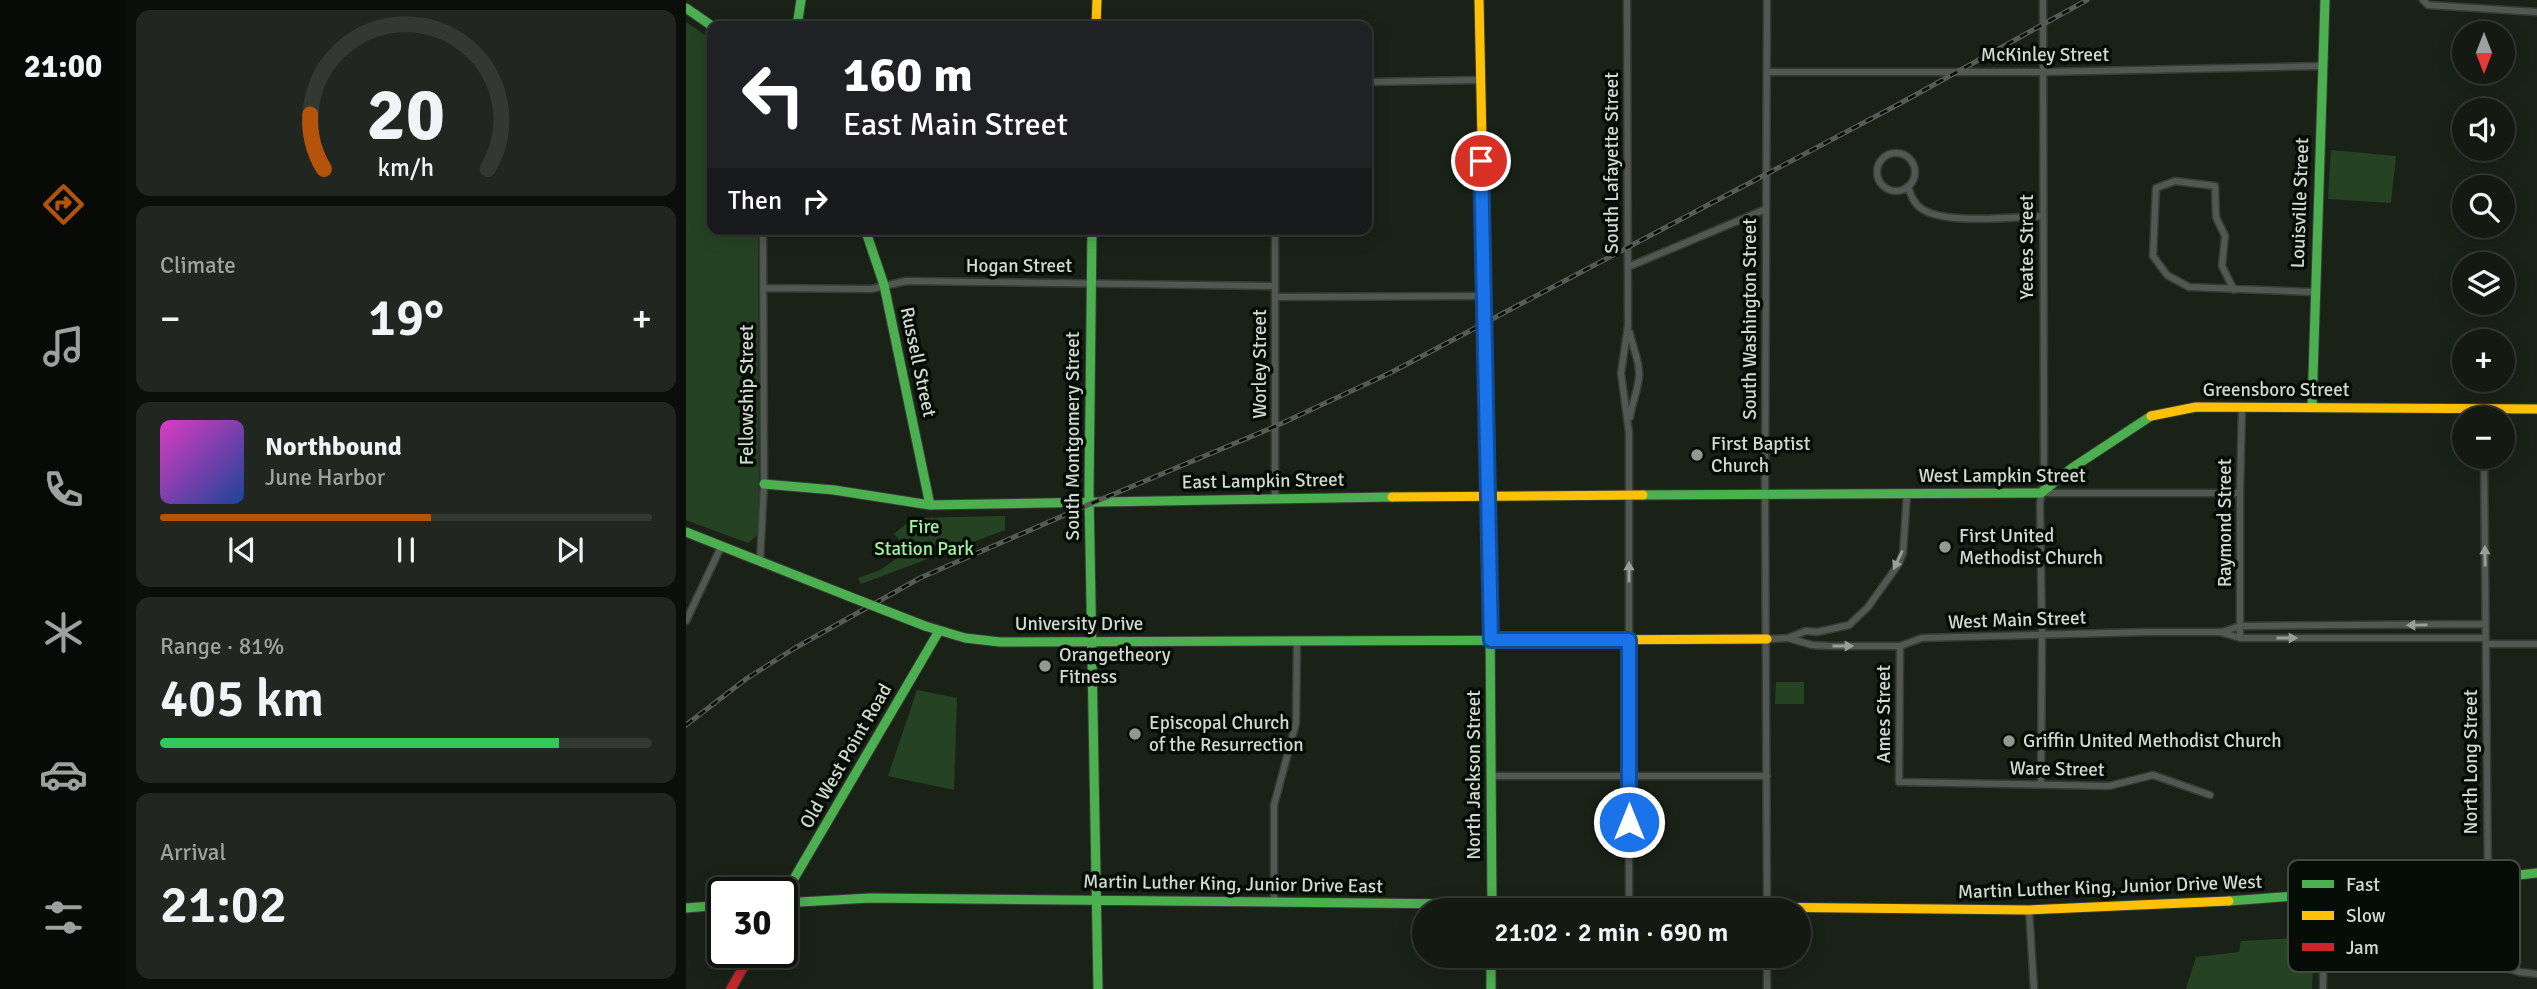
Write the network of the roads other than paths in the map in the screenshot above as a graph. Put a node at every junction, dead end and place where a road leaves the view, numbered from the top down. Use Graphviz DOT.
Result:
graph roads {
  1 [pos="801,0"];
  2 [pos="1097,0"];
  3 [pos="1479,0"];
  4 [pos="1627,0"];
  5 [pos="1767,0"];
  6 [pos="2043,0"];
  7 [pos="2325,0"];
  8 [pos="2423,0"];
  9 [pos="686,8"];
  10 [pos="2537,12"];
  11 [pos="798,21"];
  12 [pos="1096,21"];
  13 [pos="707,23"];
  14 [pos="2323,66"];
  15 [pos="1767,72"];
  16 [pos="2044,72"];
  17 [pos="1479,80"];
  18 [pos="1372,82"];
  19 [pos="1908,186"];
  20 [pos="1766,209"];
  21 [pos="2043,216"];
  22 [pos="763,235"];
  23 [pos="867,235"];
  24 [pos="1092,235"];
  25 [pos="1275,235"];
  26 [pos="1628,267"];
  27 [pos="1091,282"];
  28 [pos="884,285"];
  29 [pos="1275,286"];
  30 [pos="763,288"];
  31 [pos="2234,290"];
  32 [pos="2314,292"];
  33 [pos="1485,296"];
  34 [pos="1275,297"];
  35 [pos="1628,326"];
  36 [pos="1625,354"];
  37 [pos="1634,354"];
  38 [pos="1623,390"];
  39 [pos="1636,390"];
  40 [pos="2242,407"];
  41 [pos="2312,407"];
  42 [pos="2537,409"];
  43 [pos="2515,411"];
  44 [pos="2452,412"];
  45 [pos="1629,433"];
  46 [pos="2484,469"];
  47 [pos="764,484"];
  48 [pos="1629,492"];
  49 [pos="2041,493"];
  50 [pos="2240,493"];
  51 [pos="1907,494"];
  52 [pos="1765,495"];
  53 [pos="1490,496"];
  54 [pos="1275,499"];
  55 [pos="1090,504"];
  56 [pos="930,505"];
  57 [pos="686,532"];
  58 [pos="721,547"];
  59 [pos="760,561"];
  60 [pos="686,621"];
  61 [pos="2485,624"];
  62 [pos="2240,626"];
  63 [pos="939,631"];
  64 [pos="1817,632"];
  65 [pos="2220,632"];
  66 [pos="2042,635"];
  67 [pos="1788,638"];
  68 [pos="2240,638"];
  69 [pos="1767,639"];
  70 [pos="1297,640"];
  71 [pos="1491,640"];
  72 [pos="1629,640"];
  73 [pos="2485,641"];
  74 [pos="1091,642"];
  75 [pos="1816,644"];
  76 [pos="2537,644"];
  77 [pos="1900,646"];
  78 [pos="1491,776"];
  79 [pos="1629,776"];
  80 [pos="1767,776"];
  81 [pos="1899,782"];
  82 [pos="2041,785"];
  83 [pos="2210,795"];
  84 [pos="2487,860"];
  85 [pos="796,877"];
  86 [pos="1492,898"];
  87 [pos="1629,898"];
  88 [pos="1767,898"];
  89 [pos="2288,898"];
  90 [pos="798,900"];
  91 [pos="1096,900"];
  92 [pos="1274,902"];
  93 [pos="707,906"];
  94 [pos="1412,906"];
  95 [pos="686,908"];
  96 [pos="1811,909"];
  97 [pos="2029,910"];
  98 [pos="743,968"];
  99 [pos="1492,968"];
  100 [pos="1767,968"];
  101 [pos="731,989"];
  102 [pos="1098,989"];
  103 [pos="1491,989"];
  104 [pos="1767,989"];
  105 [pos="2034,989"];
  1 -- 11 [label="street"];
  2 -- 12 [label="street"];
  3 -- 17 [label="street, North Jackson Street"];
  4 -- 26 [label="street, South Lafayette Street"];
  5 -- 15 [label="street, South Washington Street"];
  6 -- 16 [label="street, Yeates Street"];
  7 -- 14 [label="street, Louisville Street"];
  8 -- 10 [label="street"];
  9 -- 13 [label="street"];
  14 -- 16 [label="street, McKinley Street"];
  14 -- 32 [label="street, Louisville Street"];
  15 -- 16 [label="street, McKinley Street"];
  15 -- 20 [label="street, South Washington Street"];
  16 -- 21 [label="street, Yeates Street"];
  17 -- 18 [label="street"];
  17 -- 33 [label="street, North Jackson Street"];
  19 -- 19 [label="street"];
  19 -- 21 [label="street"];
  20 -- 26 [label="street"];
  20 -- 52 [label="street, South Washington Street"];
  21 -- 49 [label="street, Yeates Street"];
  22 -- 30 [label="street, Fellowship Street"];
  23 -- 28 [label="street, Russell Street"];
  24 -- 27 [label="street, South Montgomery Street"];
  25 -- 29 [label="street, Worley Street"];
  26 -- 35 [label="street, South Lafayette Street"];
  27 -- 28 [label="street, Hogan Street"];
  27 -- 29 [label="street, Hogan Street"];
  27 -- 55 [label="street, South Montgomery Street"];
  28 -- 30 [label="street, Hogan Street"];
  28 -- 56 [label="street, Russell Street"];
  29 -- 34 [label="street, Worley Street"];
  30 -- 47 [label="street, Fellowship Street"];
  31 -- 31 [label="street"];
  31 -- 32 [label="street"];
  32 -- 41 [label="street, Louisville Street"];
  33 -- 34 [label="street"];
  33 -- 53 [label="street, North Jackson Street"];
  34 -- 54 [label="street, Worley Street"];
  35 -- 36 [label="street, South Lafayette Street"];
  35 -- 37 [label="street, South Lafayette Street"];
  36 -- 37 [label="street"];
  36 -- 38 [label="street, South Lafayette Street"];
  37 -- 39 [label="street, South Lafayette Street"];
  38 -- 39 [label="street"];
  38 -- 45 [label="street, South Lafayette Street"];
  39 -- 45 [label="street, South Lafayette Street"];
  40 -- 41 [label="street, Greensboro Street"];
  40 -- 49 [label="street, Greensboro Street"];
  40 -- 50 [label="street, Raymond Street"];
  41 -- 44 [label="street, Greensboro Street"];
  42 -- 43 [label="street, Greensboro Street"];
  45 -- 48 [label="street, South Lafayette Street"];
  61 -- 46 [label="street, North Long Street, one-way"];
  47 -- 56 [label="street, East Lampkin Street"];
  47 -- 59 [label="street, Fellowship Street"];
  48 -- 52 [label="street, East Lampkin Street"];
  48 -- 53 [label="street, East Lampkin Street"];
  72 -- 48 [label="street, South Lafayette Street, one-way"];
  49 -- 50 [label="street, West Lampkin Street"];
  49 -- 51 [label="street, West Lampkin Street"];
  49 -- 66 [label="street, Yeates Street"];
  50 -- 62 [label="street, Raymond Street"];
  51 -- 52 [label="street, West Lampkin Street"];
  51 -- 64 [label="street, one-way"];
  52 -- 69 [label="street, South Washington Street"];
  53 -- 54 [label="street, East Lampkin Street"];
  53 -- 71 [label="street, North Jackson Street"];
  54 -- 55 [label="street, East Lampkin Street"];
  55 -- 56 [label="street, East Lampkin Street"];
  55 -- 74 [label="street, South Montgomery Street"];
  57 -- 58 [label="street, University Drive"];
  58 -- 59 [label="street, University Drive"];
  58 -- 60 [label="street"];
  59 -- 63 [label="street, University Drive, bridge"];
  61 -- 62 [label="street, West Main Street, one-way"];
  61 -- 73 [label="street, North Long Street"];
  62 -- 65 [label="street, West Main Street"];
  62 -- 68 [label="street, Raymond Street"];
  63 -- 74 [label="street, University Drive"];
  63 -- 85 [label="street, Old West Point Road"];
  64 -- 67 [label="street"];
  64 -- 75 [label="street"];
  65 -- 66 [label="street, West Main Street"];
  65 -- 68 [label="street, West Main Street"];
  66 -- 77 [label="street, West Main Street"];
  66 -- 82 [label="street, Yeates Street"];
  67 -- 69 [label="street, West Main Street"];
  67 -- 75 [label="street, West Main Street"];
  68 -- 73 [label="street, West Main Street, one-way"];
  69 -- 72 [label="street, University Drive"];
  69 -- 80 [label="street, South Washington Street"];
  70 -- 71 [label="street, University Drive"];
  70 -- 74 [label="street, University Drive"];
  70 -- 92 [label="street"];
  71 -- 72 [label="street, University Drive"];
  71 -- 78 [label="street, North Jackson Street"];
  72 -- 79 [label="street, South Lafayette Street"];
  73 -- 76 [label="street, West Main Street"];
  73 -- 84 [label="street, North Long Street"];
  74 -- 91 [label="street, South Montgomery Street"];
  75 -- 77 [label="street, West Main Street, one-way"];
  77 -- 81 [label="street, Ames Street"];
  78 -- 79 [label="street"];
  78 -- 86 [label="street, North Jackson Street"];
  79 -- 80 [label="street"];
  79 -- 87 [label="street, South Lafayette Street"];
  80 -- 88 [label="street, South Washington Street"];
  81 -- 82 [label="street, Ware Street"];
  82 -- 83 [label="street, Ware Street"];
  89 -- 97 [label="street, Martin Luther King, Junior Drive West"];
  90 -- 91 [label="street, Martin Luther King, Junior Drive East"];
  91 -- 92 [label="street, Martin Luther King, Junior Drive East"];
  91 -- 102 [label="street, South Montgomery Street"];
  92 -- 94 [label="street, Martin Luther King, Junior Drive East"];
  93 -- 95 [label="street"];
  96 -- 97 [label="street, Martin Luther King, Junior Drive West"];
  97 -- 105 [label="street"];
  98 -- 101 [label="street"];
  99 -- 103 [label="street"];
  100 -- 104 [label="street"];
}
